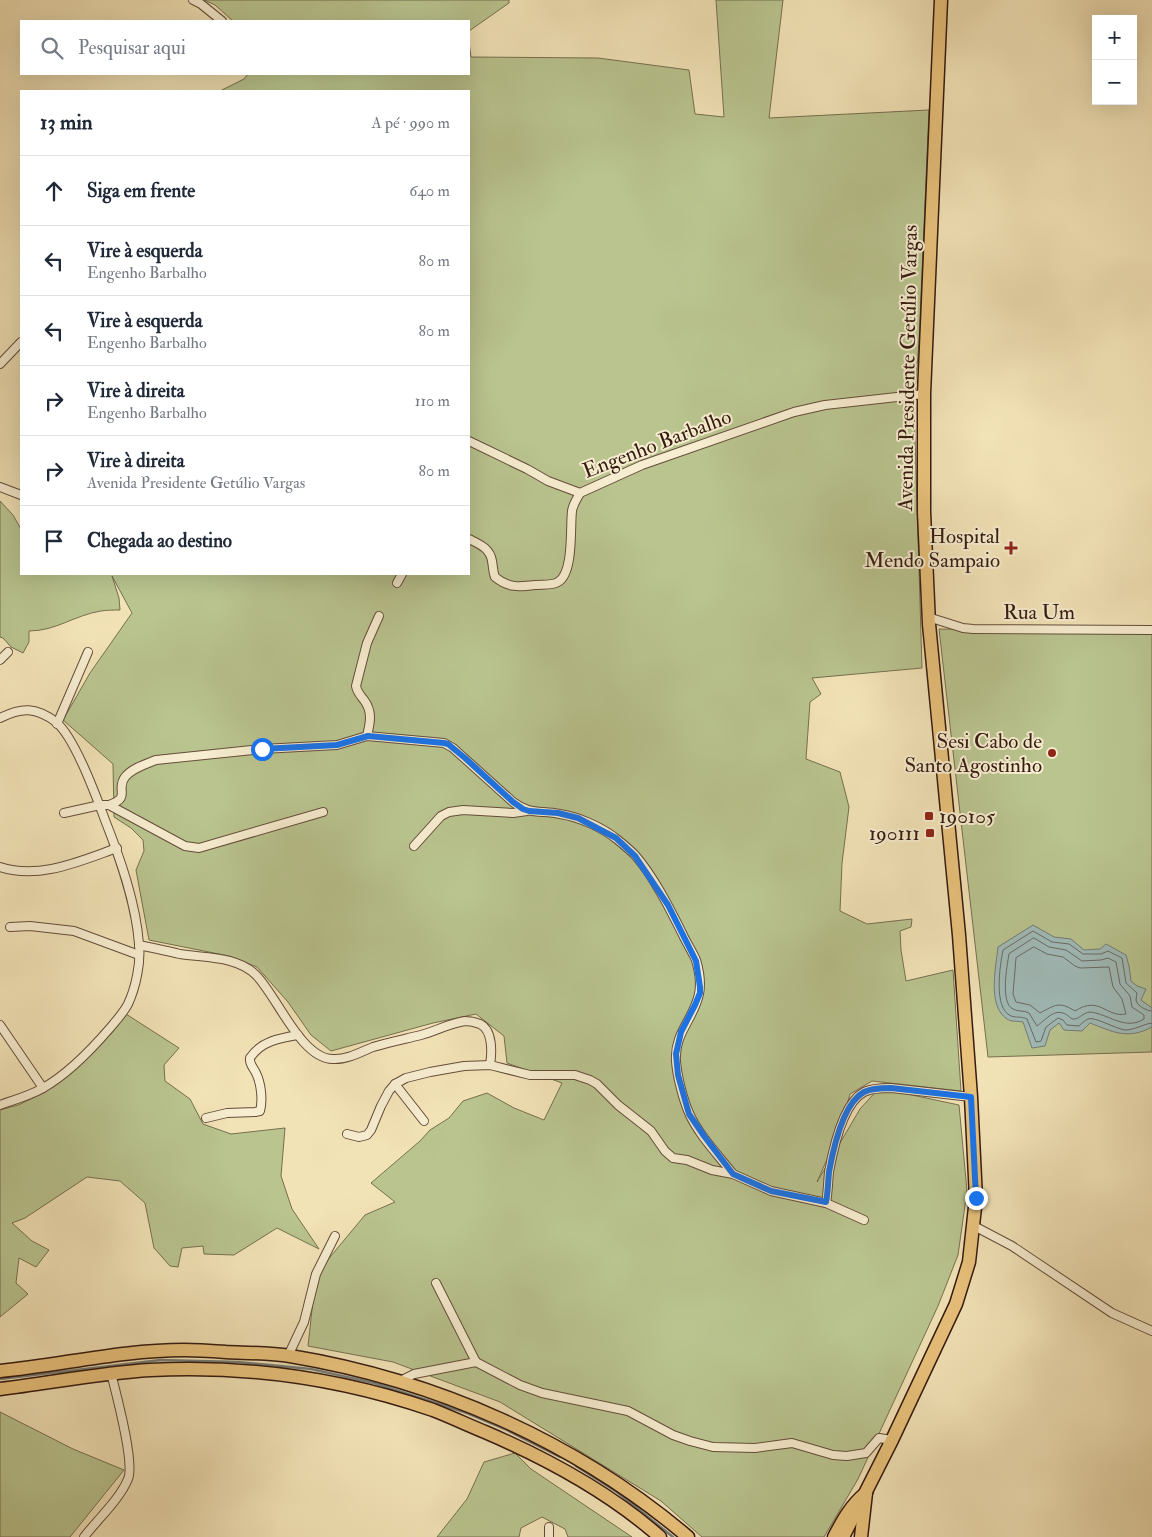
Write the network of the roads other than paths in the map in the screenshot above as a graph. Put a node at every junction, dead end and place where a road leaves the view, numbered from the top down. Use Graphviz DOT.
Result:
graph roads {
  1 [pos="193,0"];
  2 [pos="941,0"];
  3 [pos="221,20"];
  4 [pos="20,343"];
  5 [pos="0,364"];
  6 [pos="924,394"];
  7 [pos="470,441"];
  8 [pos="0,487"];
  9 [pos="580,493"];
  10 [pos="20,495"];
  11 [pos="470,540"];
  12 [pos="401,575"];
  13 [pos="397,583"];
  14 [pos="379,616"];
  15 [pos="928,617"];
  16 [pos="1152,630"];
  17 [pos="8,652"];
  18 [pos="88,652"];
  19 [pos="0,660"];
  20 [pos="1,717"];
  21 [pos="57,724"];
  22 [pos="368,736"];
  23 [pos="100,805"];
  24 [pos="109,805"];
  25 [pos="529,811"];
  26 [pos="323,812"];
  27 [pos="64,813"];
  28 [pos="414,846"];
  29 [pos="117,848"];
  30 [pos="0,867"];
  31 [pos="10,927"];
  32 [pos="139,945"];
  33 [pos="139,956"];
  34 [pos="0,1024"];
  35 [pos="298,1035"];
  36 [pos="490,1065"];
  37 [pos="395,1084"];
  38 [pos="43,1088"];
  39 [pos="971,1097"];
  40 [pos="1,1103"];
  41 [pos="206,1118"];
  42 [pos="424,1121"];
  43 [pos="347,1134"];
  44 [pos="733,1174"];
  45 [pos="826,1202"];
  46 [pos="864,1220"];
  47 [pos="974,1226"];
  48 [pos="336,1236"];
  49 [pos="436,1283"];
  50 [pos="1152,1331"];
  51 [pos="288,1356"];
  52 [pos="476,1362"];
  53 [pos="0,1371"];
  54 [pos="111,1373"];
  55 [pos="400,1381"];
  56 [pos="0,1389"];
  57 [pos="892,1440"];
  58 [pos="866,1493"];
  59 [pos="549,1527"];
  60 [pos="84,1537"];
  61 [pos="549,1537"];
  62 [pos="660,1537"];
  63 [pos="688,1537"];
  64 [pos="834,1537"];
  65 [pos="843,1537"];
  66 [pos="861,1537"];
  1 -- 3 [label="street"];
  2 -- 6 [label="main road, Avenida Presidente Getúlio Vargas"];
  4 -- 5 [label="street"];
  6 -- 9 [label="street, Engenho Barbalho"];
  6 -- 15 [label="main road, Avenida Presidente Getúlio Vargas"];
  7 -- 9 [label="street"];
  8 -- 10 [label="street"];
  9 -- 11 [label="street, Engenho Barbalho"];
  12 -- 13 [label="street"];
  14 -- 22 [label="street"];
  15 -- 16 [label="street, Rua Um"];
  15 -- 39 [label="main road, Avenida Presidente Getúlio Vargas"];
  17 -- 19 [label="street"];
  18 -- 21 [label="street"];
  20 -- 21 [label="street"];
  21 -- 23 [label="street"];
  22 -- 24 [label="street"];
  22 -- 25 [label="street"];
  23 -- 24 [label="street"];
  23 -- 27 [label="street"];
  23 -- 29 [label="street"];
  24 -- 26 [label="street"];
  25 -- 28 [label="street"];
  25 -- 44 [label="street"];
  29 -- 30 [label="street"];
  29 -- 32 [label="street"];
  31 -- 33 [label="street"];
  32 -- 33 [label="street"];
  32 -- 35 [label="street"];
  33 -- 38 [label="street"];
  34 -- 38 [label="street"];
  35 -- 36 [label="street"];
  35 -- 41 [label="street"];
  36 -- 37 [label="street"];
  36 -- 44 [label="street"];
  37 -- 42 [label="street"];
  37 -- 43 [label="street"];
  38 -- 40 [label="street"];
  39 -- 45 [label="street"];
  39 -- 47 [label="main road, Avenida Presidente Getúlio Vargas"];
  44 -- 45 [label="street"];
  45 -- 46 [label="street"];
  47 -- 50 [label="street"];
  47 -- 57 [label="main road, Avenida Presidente Getúlio Vargas"];
  48 -- 51 [label="street"];
  49 -- 52 [label="street"];
  51 -- 53 [label="main road"];
  51 -- 55 [label="main road"];
  52 -- 55 [label="street"];
  52 -- 57 [label="street"];
  54 -- 56 [label="main road"];
  54 -- 60 [label="street"];
  54 -- 62 [label="main road"];
  55 -- 63 [label="main road"];
  57 -- 58 [label="main road, Avenida Presidente Getúlio Vargas"];
  58 -- 64 [label="main road"];
  58 -- 65 [label="main road, Avenida Presidente Getúlio Vargas"];
  58 -- 66 [label="main road"];
  59 -- 61 [label="street"];
}
